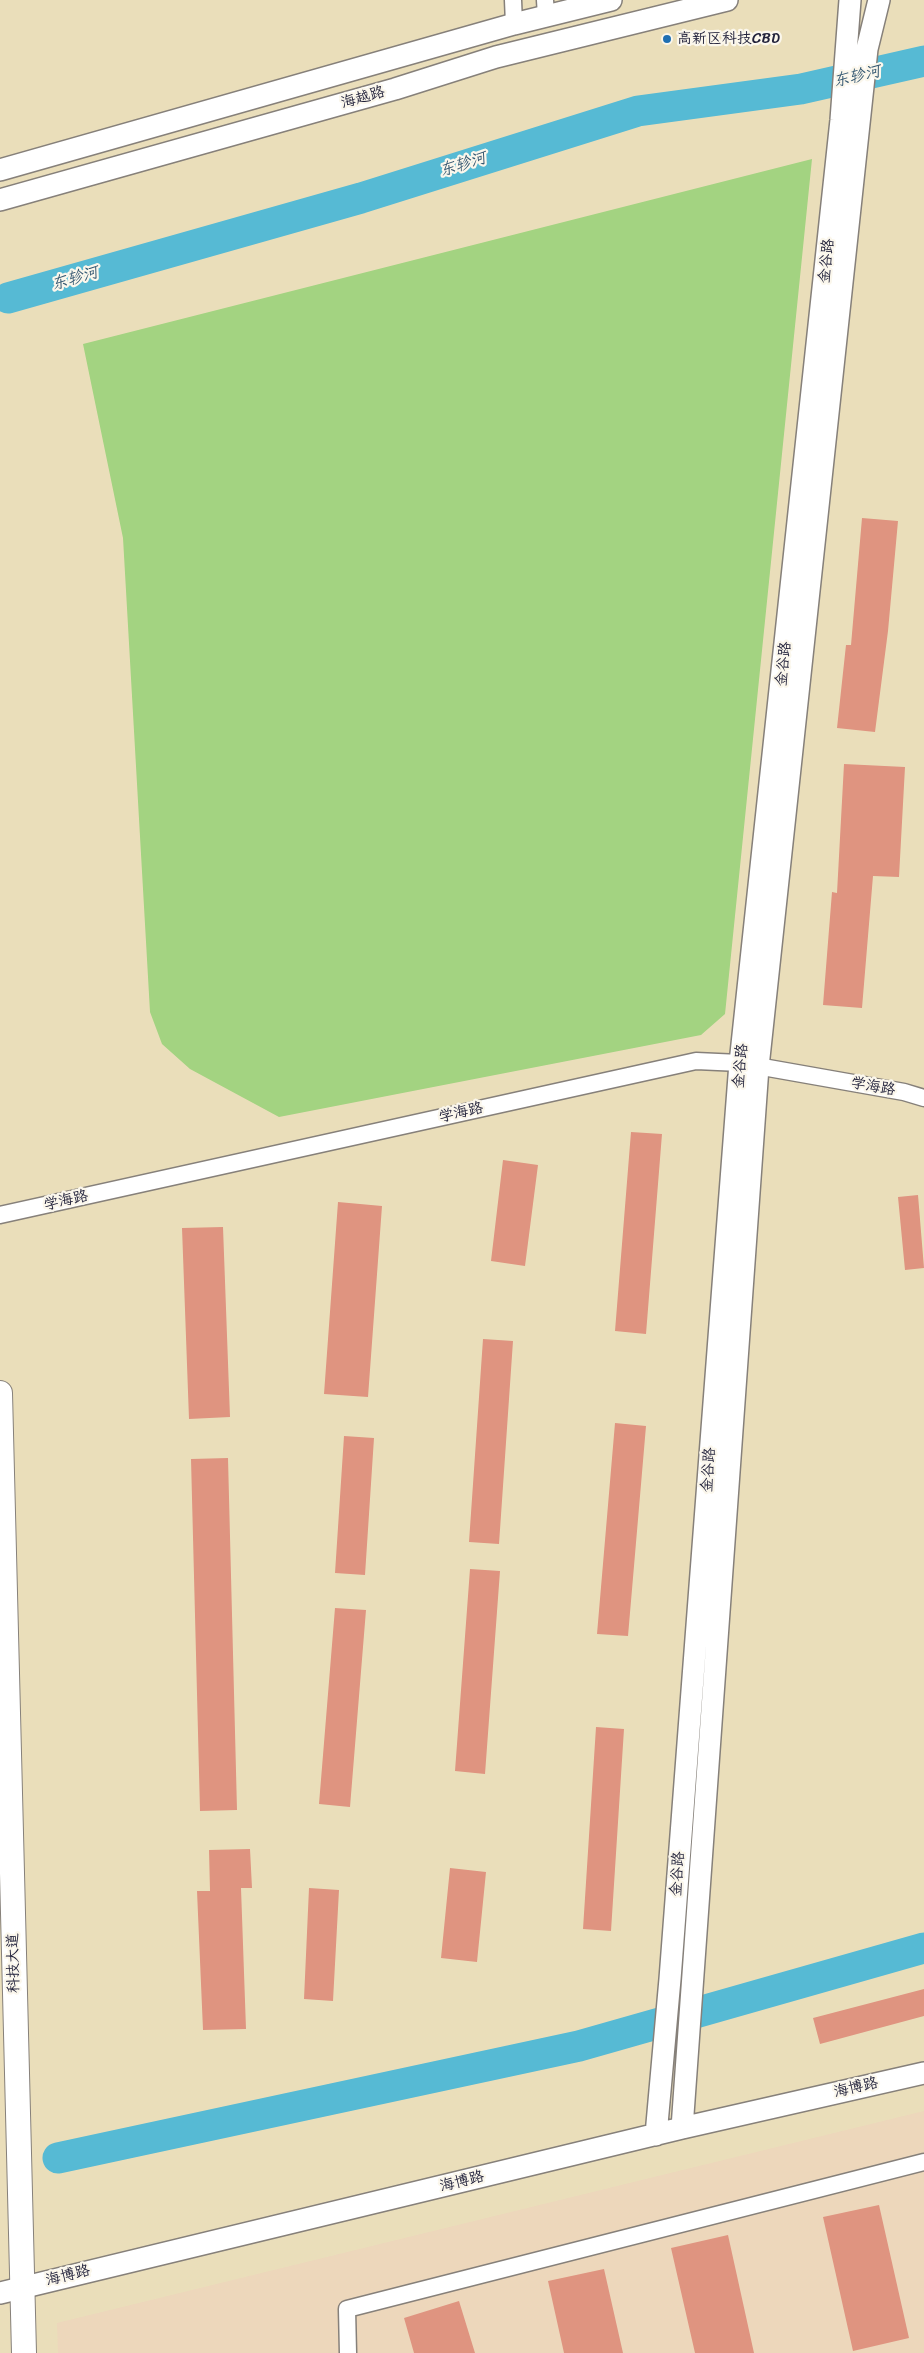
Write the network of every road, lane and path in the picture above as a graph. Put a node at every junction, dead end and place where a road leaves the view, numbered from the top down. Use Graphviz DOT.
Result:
graph roads {
  1 [pos="513,0"];
  2 [pos="611,0"];
  3 [pos="727,0"];
  4 [pos="850,0"];
  5 [pos="879,0"];
  6 [pos="546,8"];
  7 [pos="514,24"];
  8 [pos="857,49"];
  9 [pos="0,170"];
  10 [pos="0,200"];
  11 [pos="749,1065"];
  12 [pos="924,1098"];
  13 [pos="0,1215"];
  14 [pos="0,1393"];
  15 [pos="924,2073"];
  16 [pos="682,2128"];
  17 [pos="656,2135"];
  18 [pos="924,2162"];
  19 [pos="11,2290"];
  20 [pos="24,2353"];
  21 [pos="348,2353"];
  1 -- 7 [label="street"];
  2 -- 6 [label="street, 海越路"];
  3 -- 10 [label="street, 海越路"];
  4 -- 8 [label="street, 金谷路"];
  5 -- 8 [label="street, 金谷路"];
  6 -- 7 [label="street, 海越路"];
  7 -- 9 [label="street, 海越路"];
  8 -- 11 [label="street, 金谷路"];
  11 -- 12 [label="street, 学海路"];
  11 -- 13 [label="street, 学海路"];
  11 -- 16 [label="street, 金谷路"];
  11 -- 17 [label="street, 金谷路"];
  14 -- 19 [label="main road, 科技大道"];
  15 -- 16 [label="street, 海博路"];
  16 -- 17 [label="street, 海博路"];
  17 -- 19 [label="street, 海博路"];
  18 -- 21 [label="street"];
  19 -- 20 [label="main road, 科技大道"];
}
